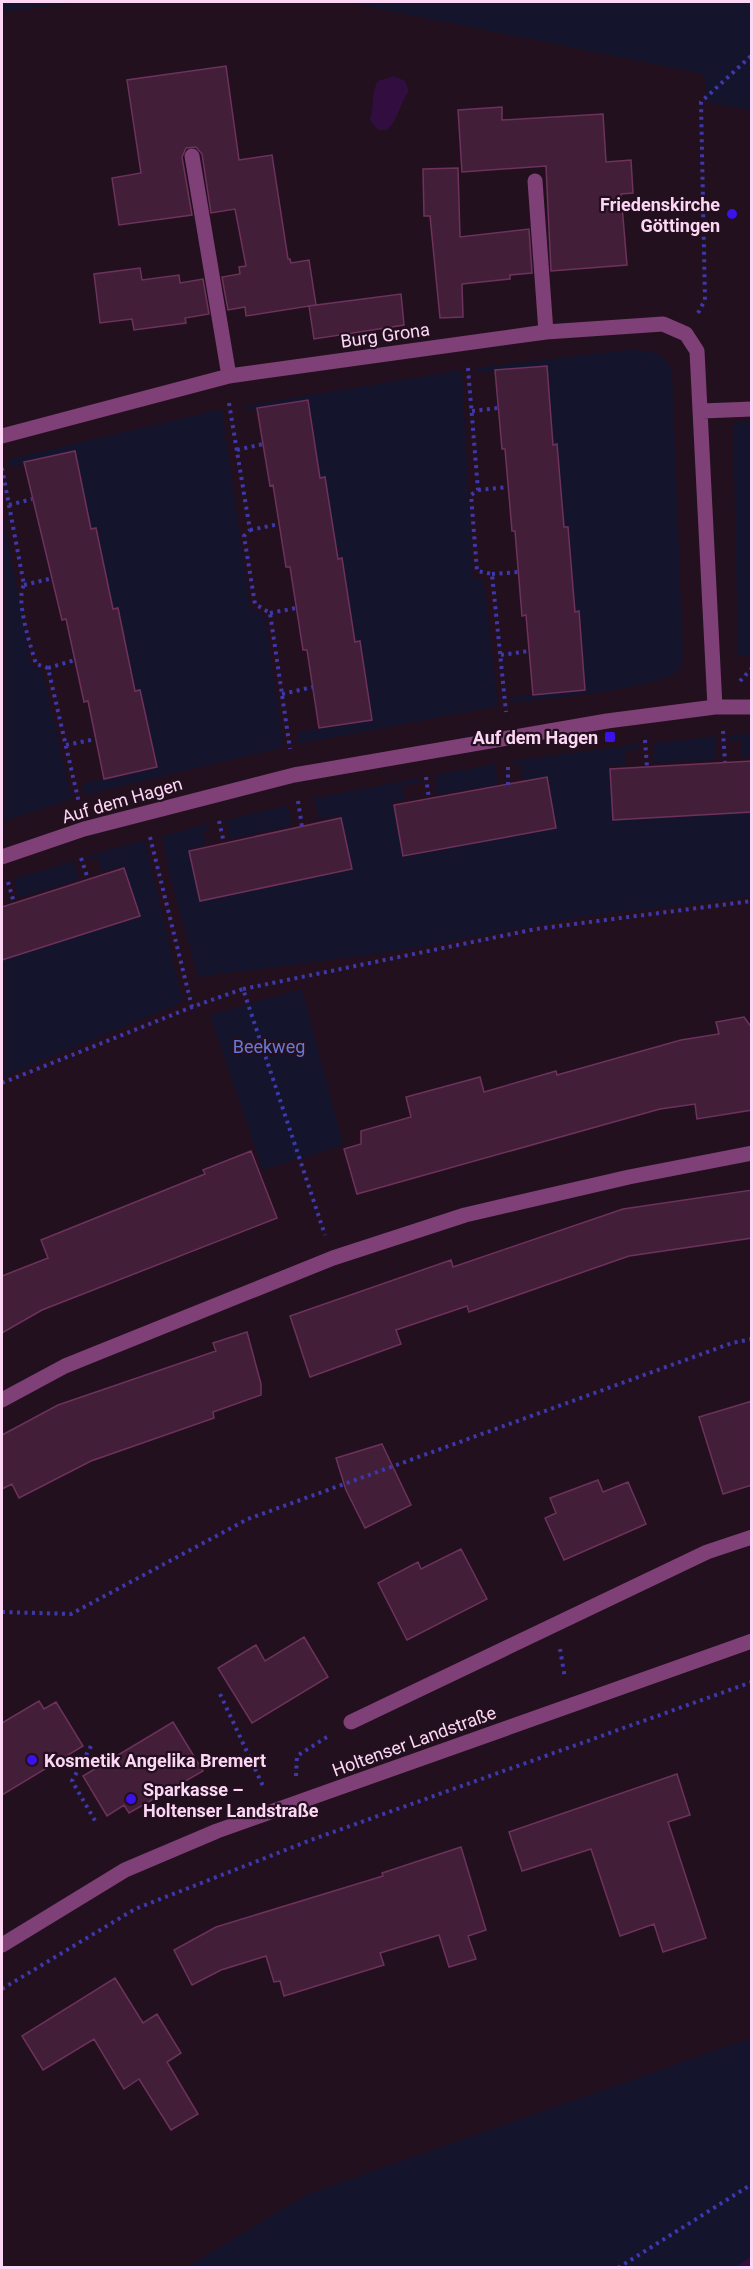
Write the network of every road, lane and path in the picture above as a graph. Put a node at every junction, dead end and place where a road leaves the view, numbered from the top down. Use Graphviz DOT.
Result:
graph roads {
  1 [pos="752,54"];
  2 [pos="192,156"];
  3 [pos="535,181"];
  4 [pos="705,300"];
  5 [pos="546,332"];
  6 [pos="466,343"];
  7 [pos="229,376"];
  8 [pos="498,408"];
  9 [pos="752,409"];
  10 [pos="472,411"];
  11 [pos="702,411"];
  12 [pos="2,436"];
  13 [pos="263,444"];
  14 [pos="237,450"];
  15 [pos="2,468"];
  16 [pos="508,487"];
  17 [pos="478,490"];
  18 [pos="32,499"];
  19 [pos="9,505"];
  20 [pos="279,524"];
  21 [pos="250,530"];
  22 [pos="519,572"];
  23 [pos="492,574"];
  24 [pos="53,578"];
  25 [pos="24,585"];
  26 [pos="296,608"];
  27 [pos="270,614"];
  28 [pos="529,651"];
  29 [pos="501,655"];
  30 [pos="75,660"];
  31 [pos="48,668"];
  32 [pos="313,687"];
  33 [pos="282,694"];
  34 [pos="715,707"];
  35 [pos="752,707"];
  36 [pos="509,737"];
  37 [pos="96,739"];
  38 [pos="66,745"];
  39 [pos="294,775"];
  40 [pos="508,785"];
  41 [pos="144,813"];
  42 [pos="302,827"];
  43 [pos="84,829"];
  44 [pos="2,857"];
  45 [pos="88,879"];
  46 [pos="752,901"];
  47 [pos="243,989"];
  48 [pos="192,1007"];
  49 [pos="2,1083"];
  50 [pos="752,1153"];
  51 [pos="333,1258"];
  52 [pos="752,1339"];
  53 [pos="2,1400"];
  54 [pos="752,1537"];
  55 [pos="2,1612"];
  56 [pos="752,1641"];
  57 [pos="560,1652"];
  58 [pos="565,1678"];
  59 [pos="752,1682"];
  60 [pos="220,1694"];
  61 [pos="351,1722"];
  62 [pos="91,1746"];
  63 [pos="263,1786"];
  64 [pos="299,1803"];
  65 [pos="97,1824"];
  66 [pos="2,1945"];
  67 [pos="2,1989"];
  68 [pos="752,2184"];
  69 [pos="618,2268"];
  1 -- 4 [label="path"];
  2 -- 7 [label="street"];
  3 -- 5 [label="street"];
  5 -- 6 [label="street, Burg Grona"];
  5 -- 11 [label="street, Burg Grona"];
  6 -- 7 [label="street, Burg Grona"];
  6 -- 10 [label="path"];
  7 -- 12 [label="street, Burg Grona"];
  7 -- 14 [label="path"];
  8 -- 10 [label="path"];
  9 -- 11 [label="street"];
  10 -- 17 [label="path"];
  11 -- 34 [label="street, Burg Grona"];
  13 -- 14 [label="path"];
  14 -- 21 [label="path"];
  15 -- 19 [label="path"];
  16 -- 17 [label="path"];
  17 -- 23 [label="path"];
  18 -- 19 [label="path"];
  19 -- 25 [label="path"];
  20 -- 21 [label="path"];
  21 -- 27 [label="path"];
  22 -- 23 [label="path"];
  23 -- 29 [label="path"];
  24 -- 25 [label="path"];
  25 -- 31 [label="path"];
  26 -- 27 [label="path"];
  27 -- 33 [label="path"];
  28 -- 29 [label="path"];
  29 -- 36 [label="path"];
  30 -- 31 [label="path"];
  31 -- 38 [label="path"];
  32 -- 33 [label="path"];
  33 -- 39 [label="path"];
  34 -- 35 [label="street, Auf dem Hagen"];
  34 -- 36 [label="street, Auf dem Hagen"];
  36 -- 39 [label="street, Auf dem Hagen"];
  36 -- 40 [label="path"];
  37 -- 38 [label="path"];
  38 -- 43 [label="path"];
  39 -- 41 [label="street, Auf dem Hagen"];
  39 -- 42 [label="path"];
  41 -- 43 [label="street, Auf dem Hagen"];
  41 -- 48 [label="path"];
  43 -- 44 [label="street, Auf dem Hagen"];
  43 -- 45 [label="path"];
  46 -- 47 [label="path"];
  47 -- 48 [label="path"];
  47 -- 51 [label="path"];
  48 -- 49 [label="path"];
  50 -- 51 [label="street"];
  51 -- 53 [label="street"];
  52 -- 55 [label="path"];
  54 -- 61 [label="street"];
  56 -- 64 [label="street, Holtenser Landstraße"];
  57 -- 58 [label="path"];
  59 -- 67 [label="path"];
  60 -- 63 [label="path"];
  61 -- 64 [label="path"];
  62 -- 65 [label="path"];
  64 -- 66 [label="street, Holtenser Landstraße"];
  68 -- 69 [label="path"];
}
